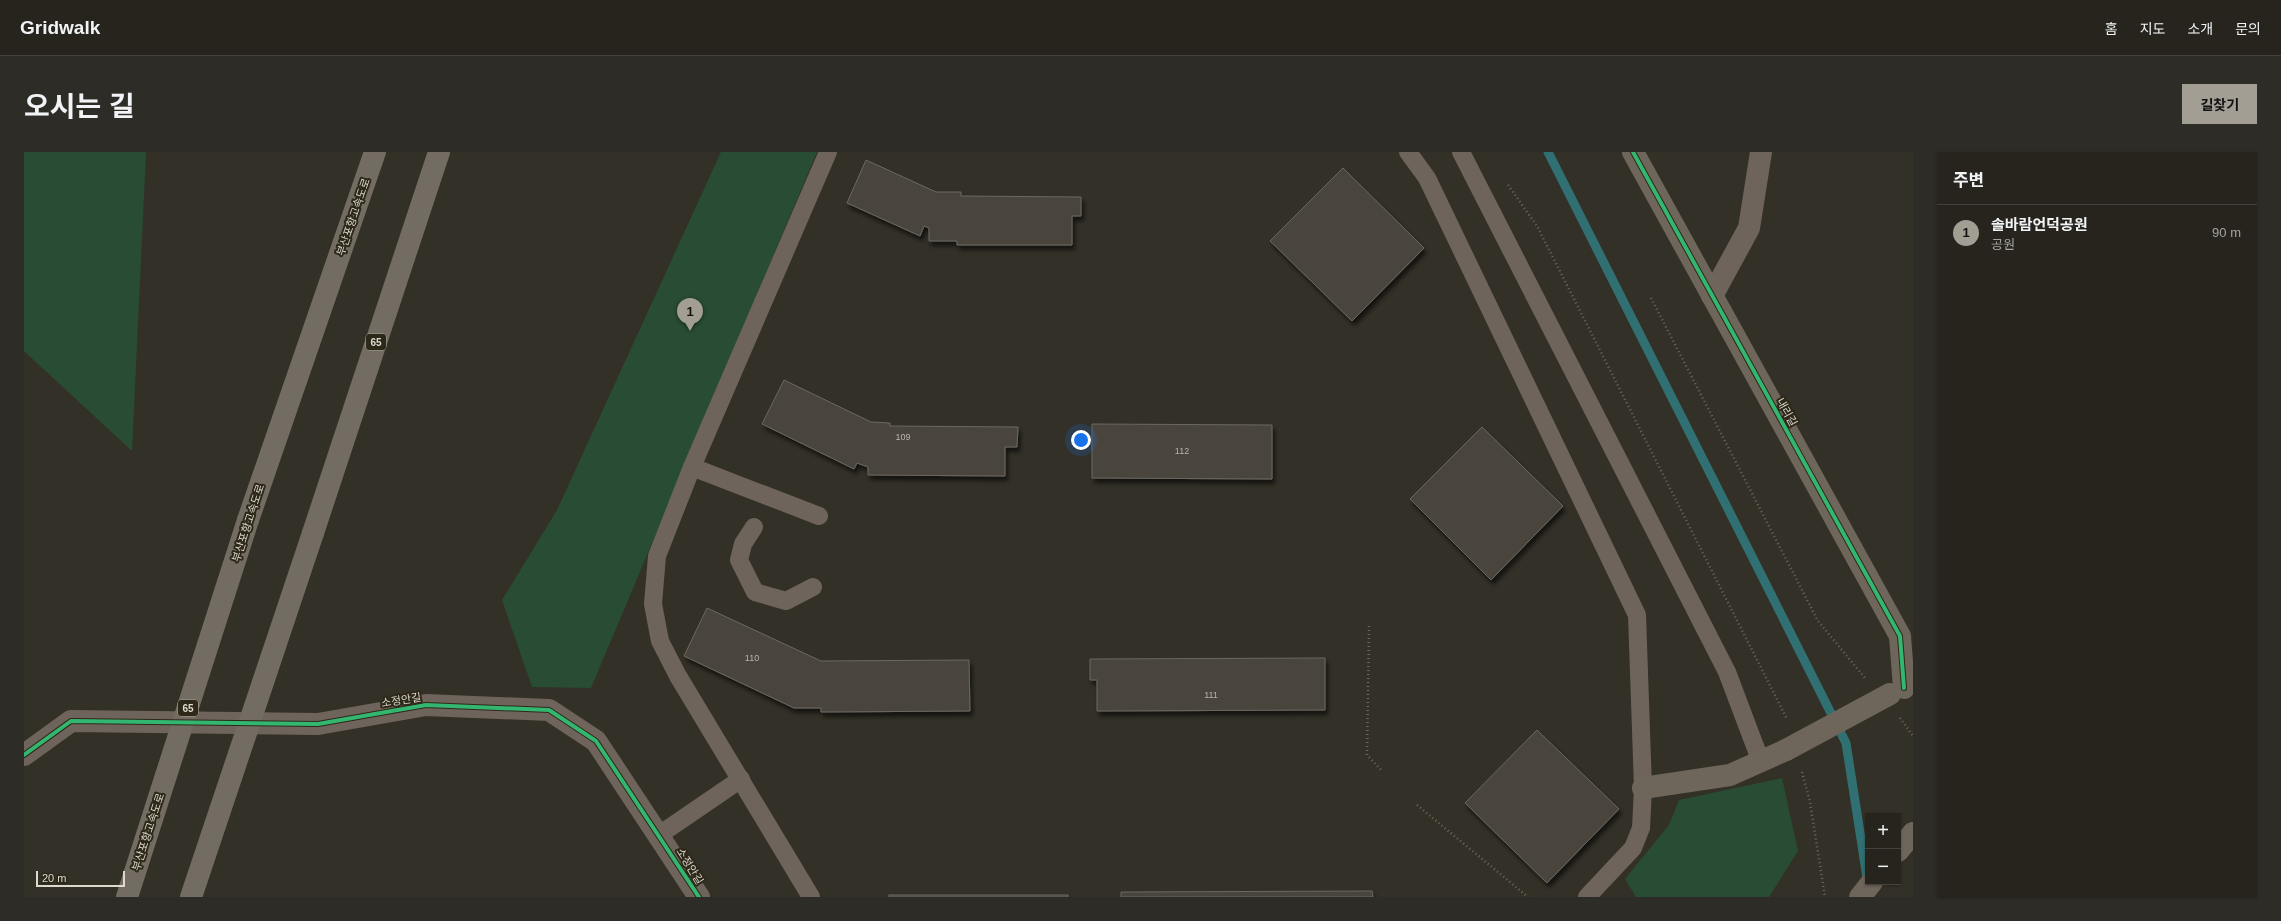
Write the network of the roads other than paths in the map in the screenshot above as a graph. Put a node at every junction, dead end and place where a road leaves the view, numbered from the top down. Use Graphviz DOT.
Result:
graph roads {
  1 [pos="375,152"];
  2 [pos="439,152"];
  3 [pos="828,152"];
  4 [pos="1408,152"];
  5 [pos="1461,152"];
  6 [pos="1633,152"];
  7 [pos="1762,152"];
  8 [pos="1712,296"];
  9 [pos="692,466"];
  10 [pos="819,516"];
  11 [pos="754,527"];
  12 [pos="813,587"];
  13 [pos="1902,688"];
  14 [pos="24,755"];
  15 [pos="1761,762"];
  16 [pos="741,779"];
  17 [pos="1643,788"];
  18 [pos="1913,833"];
  19 [pos="659,835"];
  20 [pos="1900,849"];
  21 [pos="1870,885"];
  22 [pos="127,897"];
  23 [pos="191,897"];
  24 [pos="698,897"];
  25 [pos="811,897"];
  26 [pos="1587,897"];
  27 [pos="1860,897"];
  1 -- 22 [label="highway, 부산포항고속도로 / 65, bridge"];
  2 -- 23 [label="highway, 65, bridge"];
  3 -- 9 [label="lane"];
  4 -- 17 [label="lane"];
  5 -- 15 [label="lane"];
  6 -- 8 [label="street, 내리길"];
  7 -- 8 [label="street"];
  8 -- 13 [label="street, 내리길"];
  9 -- 10 [label="lane"];
  9 -- 16 [label="lane"];
  11 -- 12 [label="lane"];
  13 -- 15 [label="street, bridge"];
  14 -- 19 [label="street, 소정안길"];
  15 -- 17 [label="street"];
  16 -- 19 [label="lane"];
  16 -- 25 [label="lane"];
  17 -- 26 [label="lane"];
  18 -- 20 [label="street"];
  19 -- 24 [label="street, 소정안길"];
  21 -- 27 [label="street"];
}
